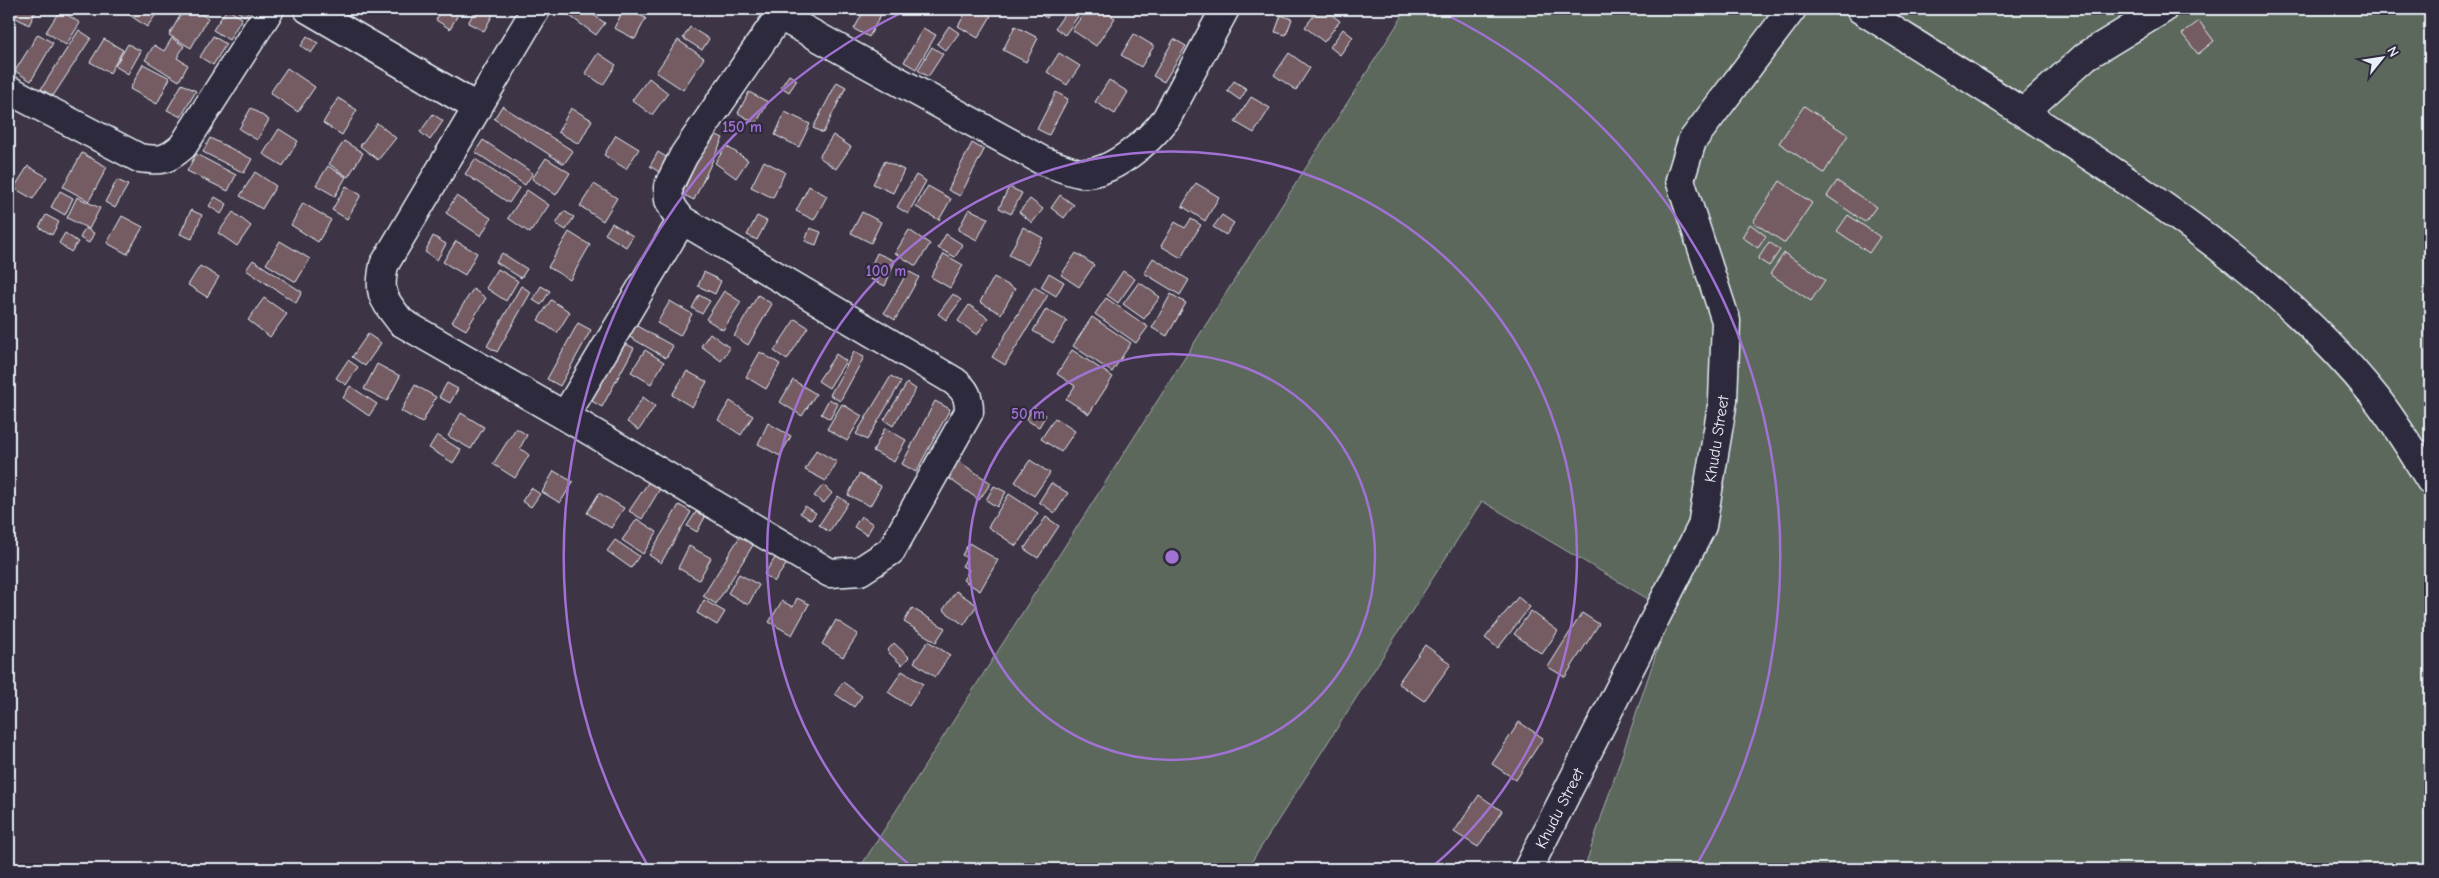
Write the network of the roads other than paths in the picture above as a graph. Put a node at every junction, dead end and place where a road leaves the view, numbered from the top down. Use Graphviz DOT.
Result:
graph roads {
  1 [pos="270,9"];
  2 [pos="308,9"];
  3 [pos="536,9"];
  4 [pos="1224,9"];
  5 [pos="1792,9"];
  6 [pos="1860,9"];
  7 [pos="2163,9"];
  8 [pos="782,12"];
  9 [pos="9,90"];
  10 [pos="478,108"];
  11 [pos="2024,112"];
  12 [pos="682,220"];
  13 [pos="565,416"];
  14 [pos="2430,480"];
  15 [pos="1528,869"];
  1 -- 9 [label="street"];
  2 -- 10 [label="street"];
  3 -- 10 [label="street"];
  4 -- 8 [label="street"];
  5 -- 15 [label="street, Khudu Street"];
  6 -- 11 [label="street"];
  7 -- 11 [label="street"];
  8 -- 12 [label="street"];
  10 -- 13 [label="street"];
  11 -- 14 [label="street"];
  12 -- 13 [label="street"];
  12 -- 13 [label="street"];
}
